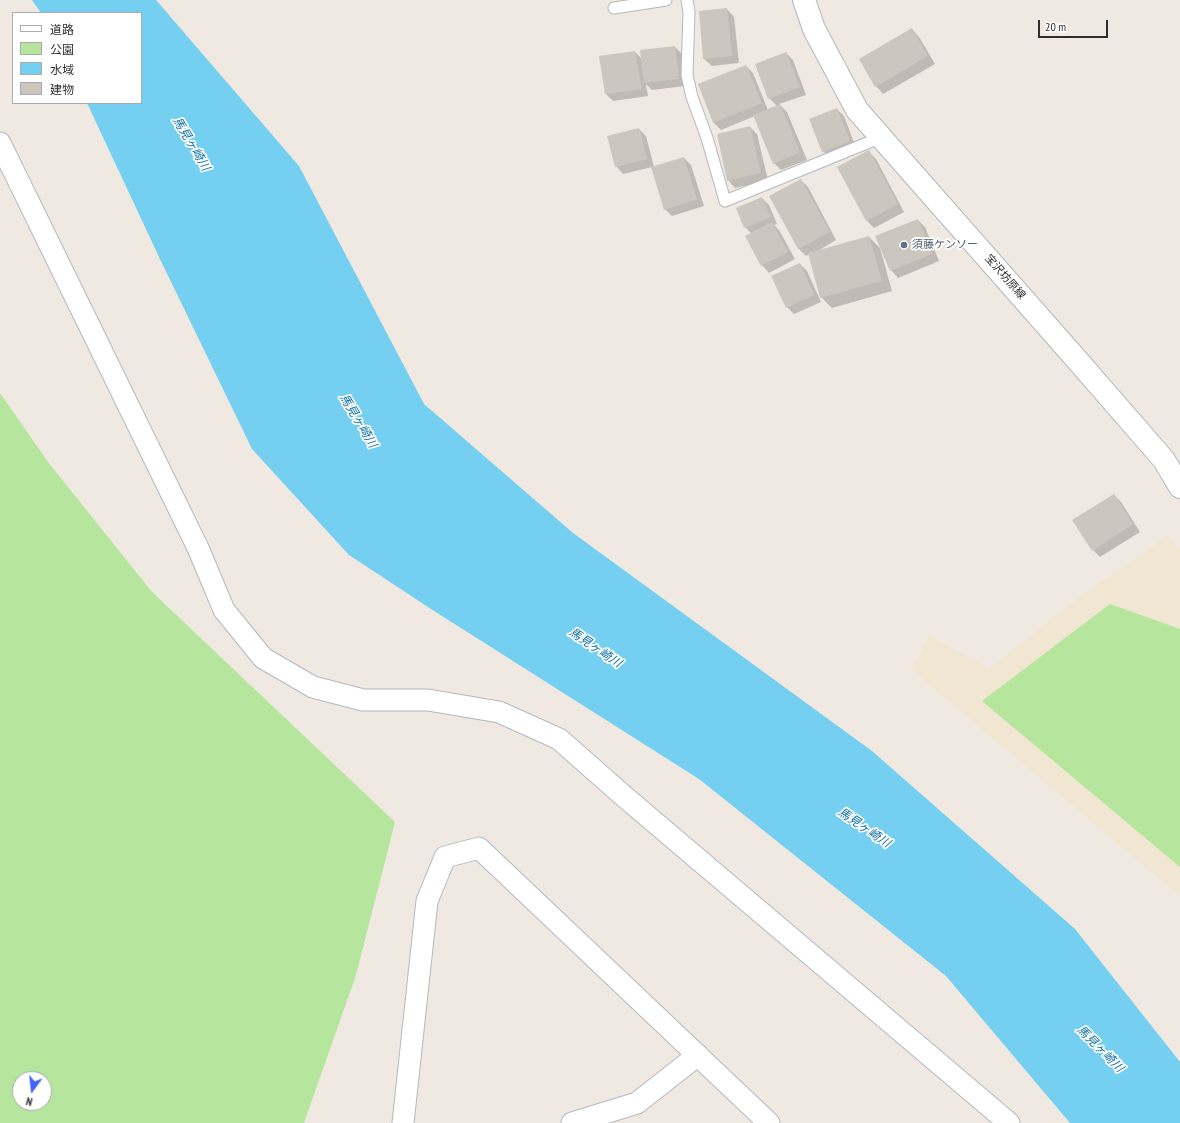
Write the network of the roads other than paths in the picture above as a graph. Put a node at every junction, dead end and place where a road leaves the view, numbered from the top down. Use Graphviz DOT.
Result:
graph roads {
  1 [pos="666,0"];
  2 [pos="687,0"];
  3 [pos="804,0"];
  4 [pos="614,8"];
  5 [pos="882,138"];
  6 [pos="0,143"];
  7 [pos="1180,487"];
  8 [pos="698,1055"];
  9 [pos="403,1123"];
  10 [pos="572,1123"];
  11 [pos="769,1123"];
  12 [pos="1009,1123"];
  1 -- 4 [label="lane"];
  2 -- 5 [label="lane"];
  3 -- 5 [label="main road, 宝沢坊原線"];
  5 -- 7 [label="main road, 宝沢坊原線"];
  6 -- 12 [label="street"];
  8 -- 9 [label="street"];
  8 -- 10 [label="street"];
  8 -- 11 [label="street"];
}
